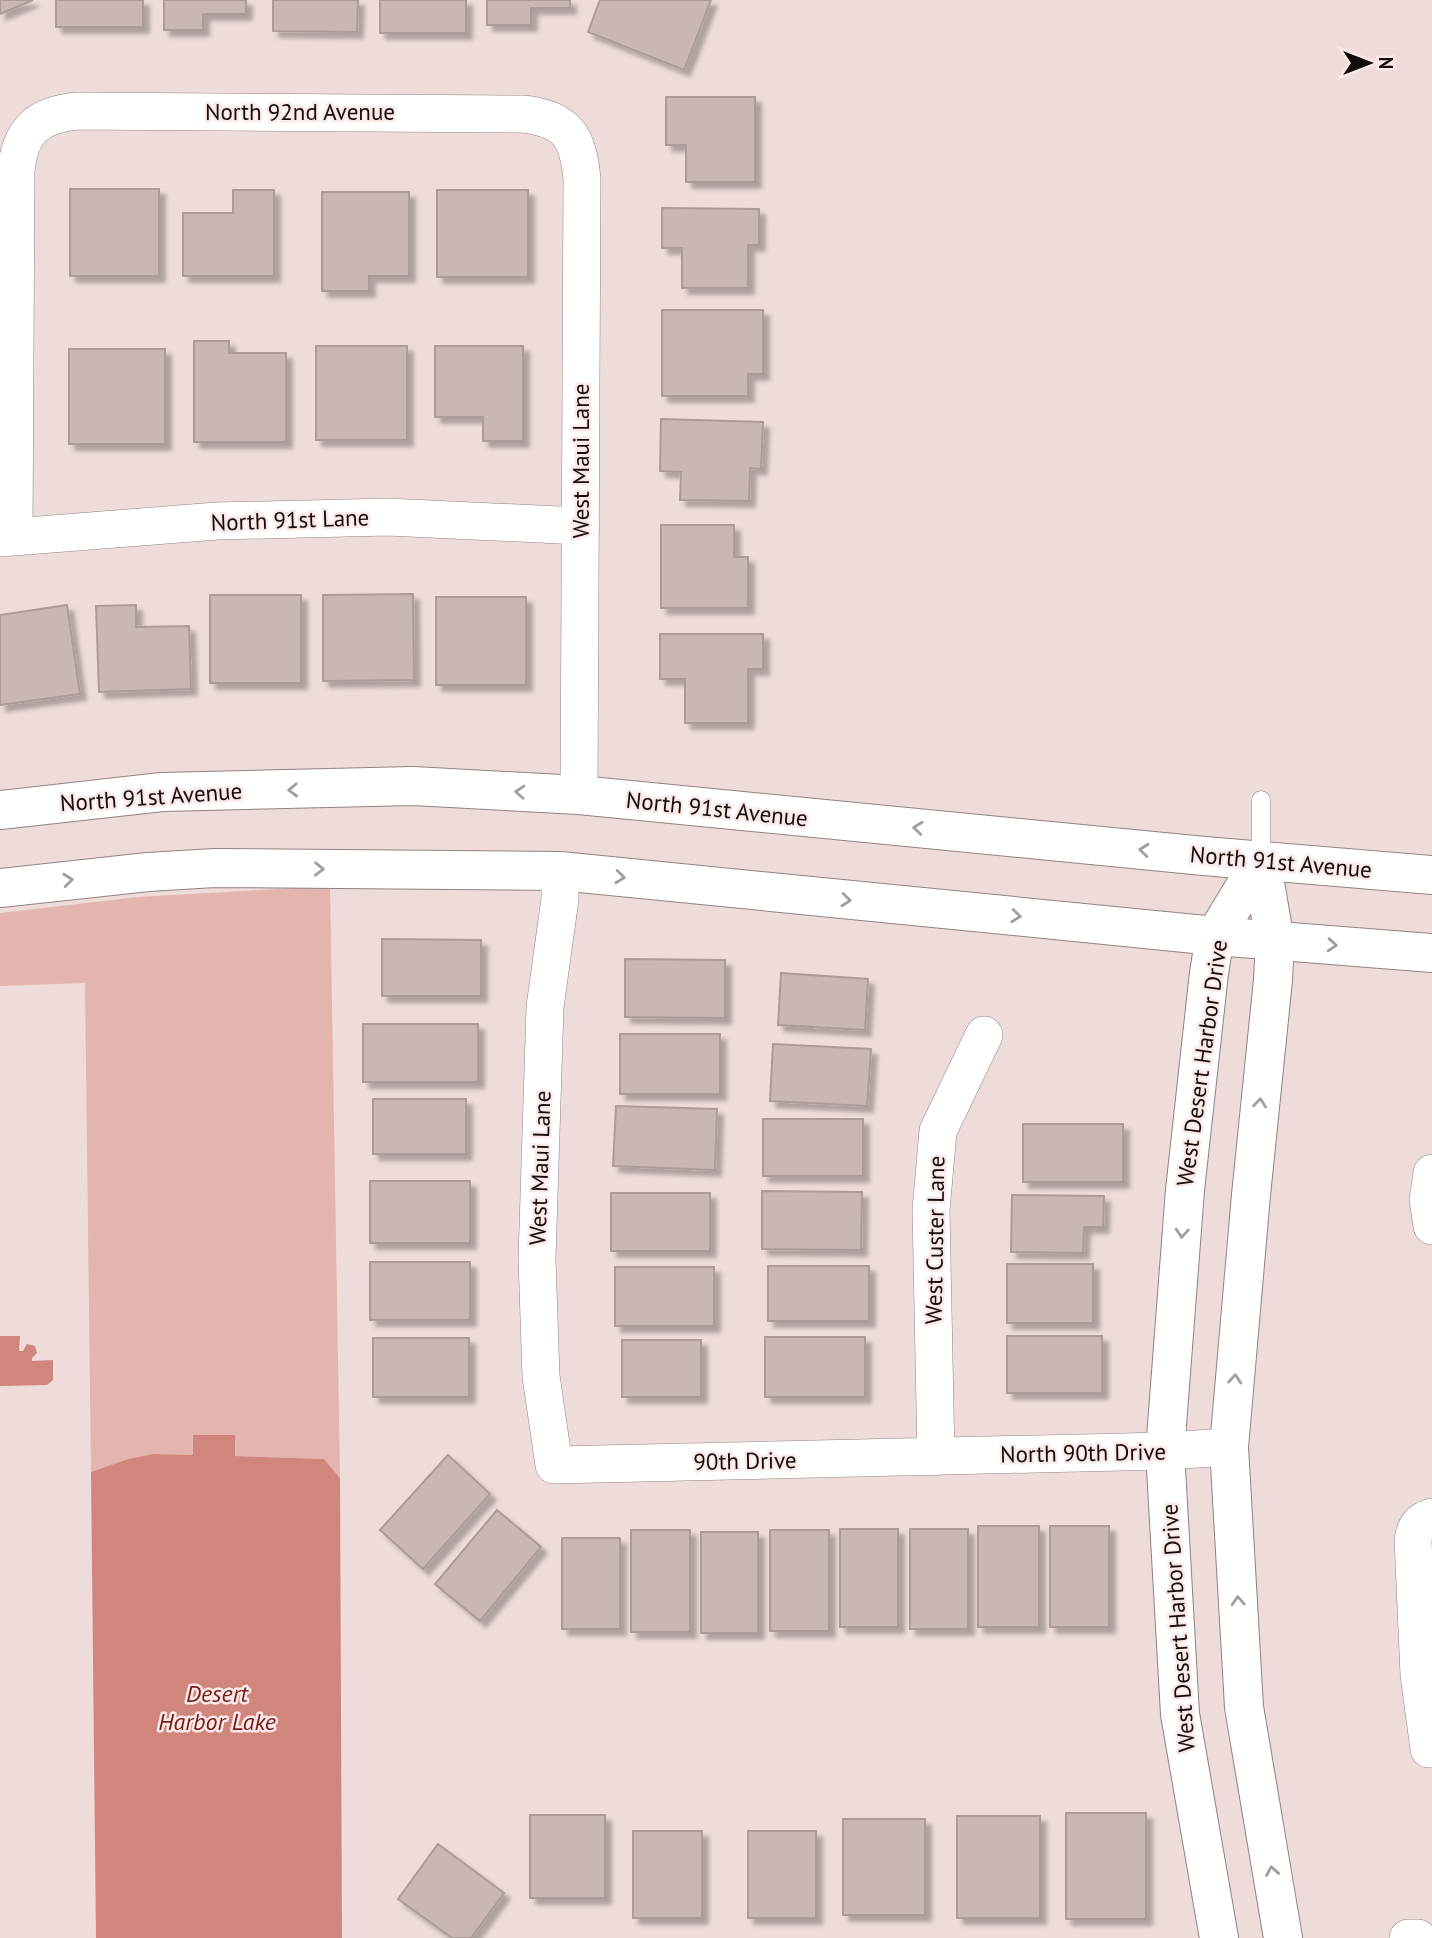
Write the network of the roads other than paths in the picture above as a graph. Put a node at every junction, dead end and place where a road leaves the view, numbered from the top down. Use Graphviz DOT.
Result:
graph roads {
  1 [pos="566,130"];
  2 [pos="581,526"];
  3 [pos="7,537"];
  4 [pos="579,795"];
  5 [pos="1261,800"];
  6 [pos="0,810"];
  7 [pos="1261,860"];
  8 [pos="560,871"];
  9 [pos="1432,875"];
  10 [pos="0,888"];
  11 [pos="1215,936"];
  12 [pos="1275,941"];
  13 [pos="1432,953"];
  14 [pos="984,1035"];
  15 [pos="1432,1173"];
  16 [pos="1432,1226"];
  17 [pos="1230,1447"];
  18 [pos="1165,1451"];
  19 [pos="936,1457"];
  20 [pos="554,1465"];
  21 [pos="1432,1517"];
  22 [pos="1432,1749"];
  23 [pos="1219,1938"];
  24 [pos="1283,1938"];
  25 [pos="1408,1938"];
  26 [pos="1418,1938"];
  1 -- 2 [label="street, West Maui Lane"];
  1 -- 3 [label="street, North 92nd Avenue"];
  2 -- 3 [label="street, North 91st Lane"];
  2 -- 4 [label="street, West Maui Lane"];
  4 -- 6 [label="main road, North 91st Avenue, one-way"];
  7 -- 4 [label="main road, North 91st Avenue, one-way"];
  5 -- 7 [label="lane"];
  7 -- 9 [label="main road, North 91st Avenue"];
  7 -- 11 [label="main road, West Desert Harbor Drive"];
  7 -- 12 [label="main road"];
  10 -- 8 [label="main road, one-way"];
  8 -- 11 [label="main road, one-way"];
  8 -- 20 [label="street, West Maui Lane"];
  11 -- 12 [label="main road"];
  11 -- 18 [label="main road, West Desert Harbor Drive, one-way"];
  12 -- 13 [label="main road, one-way"];
  17 -- 12 [label="main road, one-way"];
  14 -- 19 [label="street, West Custer Lane"];
  15 -- 16 [label="street"];
  17 -- 18 [label="street, North 90th Drive"];
  24 -- 17 [label="main road, one-way"];
  18 -- 19 [label="street, North 90th Drive"];
  18 -- 23 [label="main road, West Desert Harbor Drive"];
  19 -- 20 [label="street, 90th Drive"];
  21 -- 22 [label="street"];
  25 -- 26 [label="street"];
}
